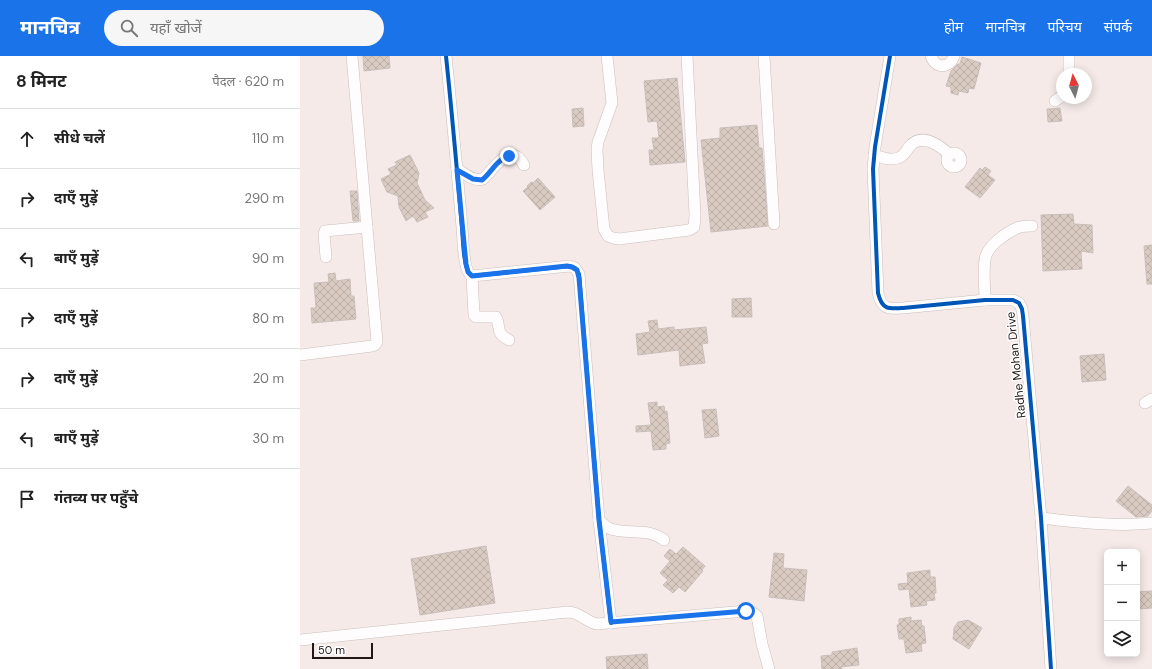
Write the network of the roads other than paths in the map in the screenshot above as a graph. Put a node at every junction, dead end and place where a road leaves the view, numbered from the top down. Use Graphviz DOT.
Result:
graph roads {
  1 [pos="352,56"];
  2 [pos="446,56"];
  3 [pos="608,56"];
  4 [pos="687,56"];
  5 [pos="764,56"];
  6 [pos="931,56"];
  7 [pos="954,56"];
  8 [pos="1069,56"];
  9 [pos="890,57"];
  10 [pos="1069,68"];
  11 [pos="949,154"];
  12 [pos="874,155"];
  13 [pos="524,165"];
  14 [pos="457,170"];
  15 [pos="774,224"];
  16 [pos="1032,226"];
  17 [pos="367,227"];
  18 [pos="326,257"];
  19 [pos="472,276"];
  20 [pos="985,300"];
  21 [pos="510,340"];
  22 [pos="300,355"];
  23 [pos="1041,518"];
  24 [pos="599,520"];
  25 [pos="1152,523"];
  26 [pos="664,540"];
  27 [pos="611,622"];
  28 [pos="300,640"];
  29 [pos="769,669"];
  30 [pos="1051,669"];
  1 -- 17 [label="street"];
  2 -- 14 [label="street"];
  3 -- 4 [label="street"];
  5 -- 15 [label="street"];
  6 -- 7 [label="street"];
  8 -- 10 [label="street"];
  9 -- 12 [label="street, Radhe Mohan Drive"];
  11 -- 12 [label="street"];
  12 -- 20 [label="street, Radhe Mohan Drive"];
  13 -- 14 [label="street"];
  14 -- 19 [label="street"];
  16 -- 20 [label="street"];
  17 -- 18 [label="street"];
  17 -- 22 [label="street"];
  19 -- 21 [label="street"];
  19 -- 24 [label="street"];
  20 -- 23 [label="street, Radhe Mohan Drive"];
  23 -- 25 [label="street"];
  23 -- 30 [label="street, Radhe Mohan Drive"];
  24 -- 26 [label="street"];
  24 -- 27 [label="street"];
  27 -- 28 [label="street"];
  27 -- 29 [label="street"];
}
